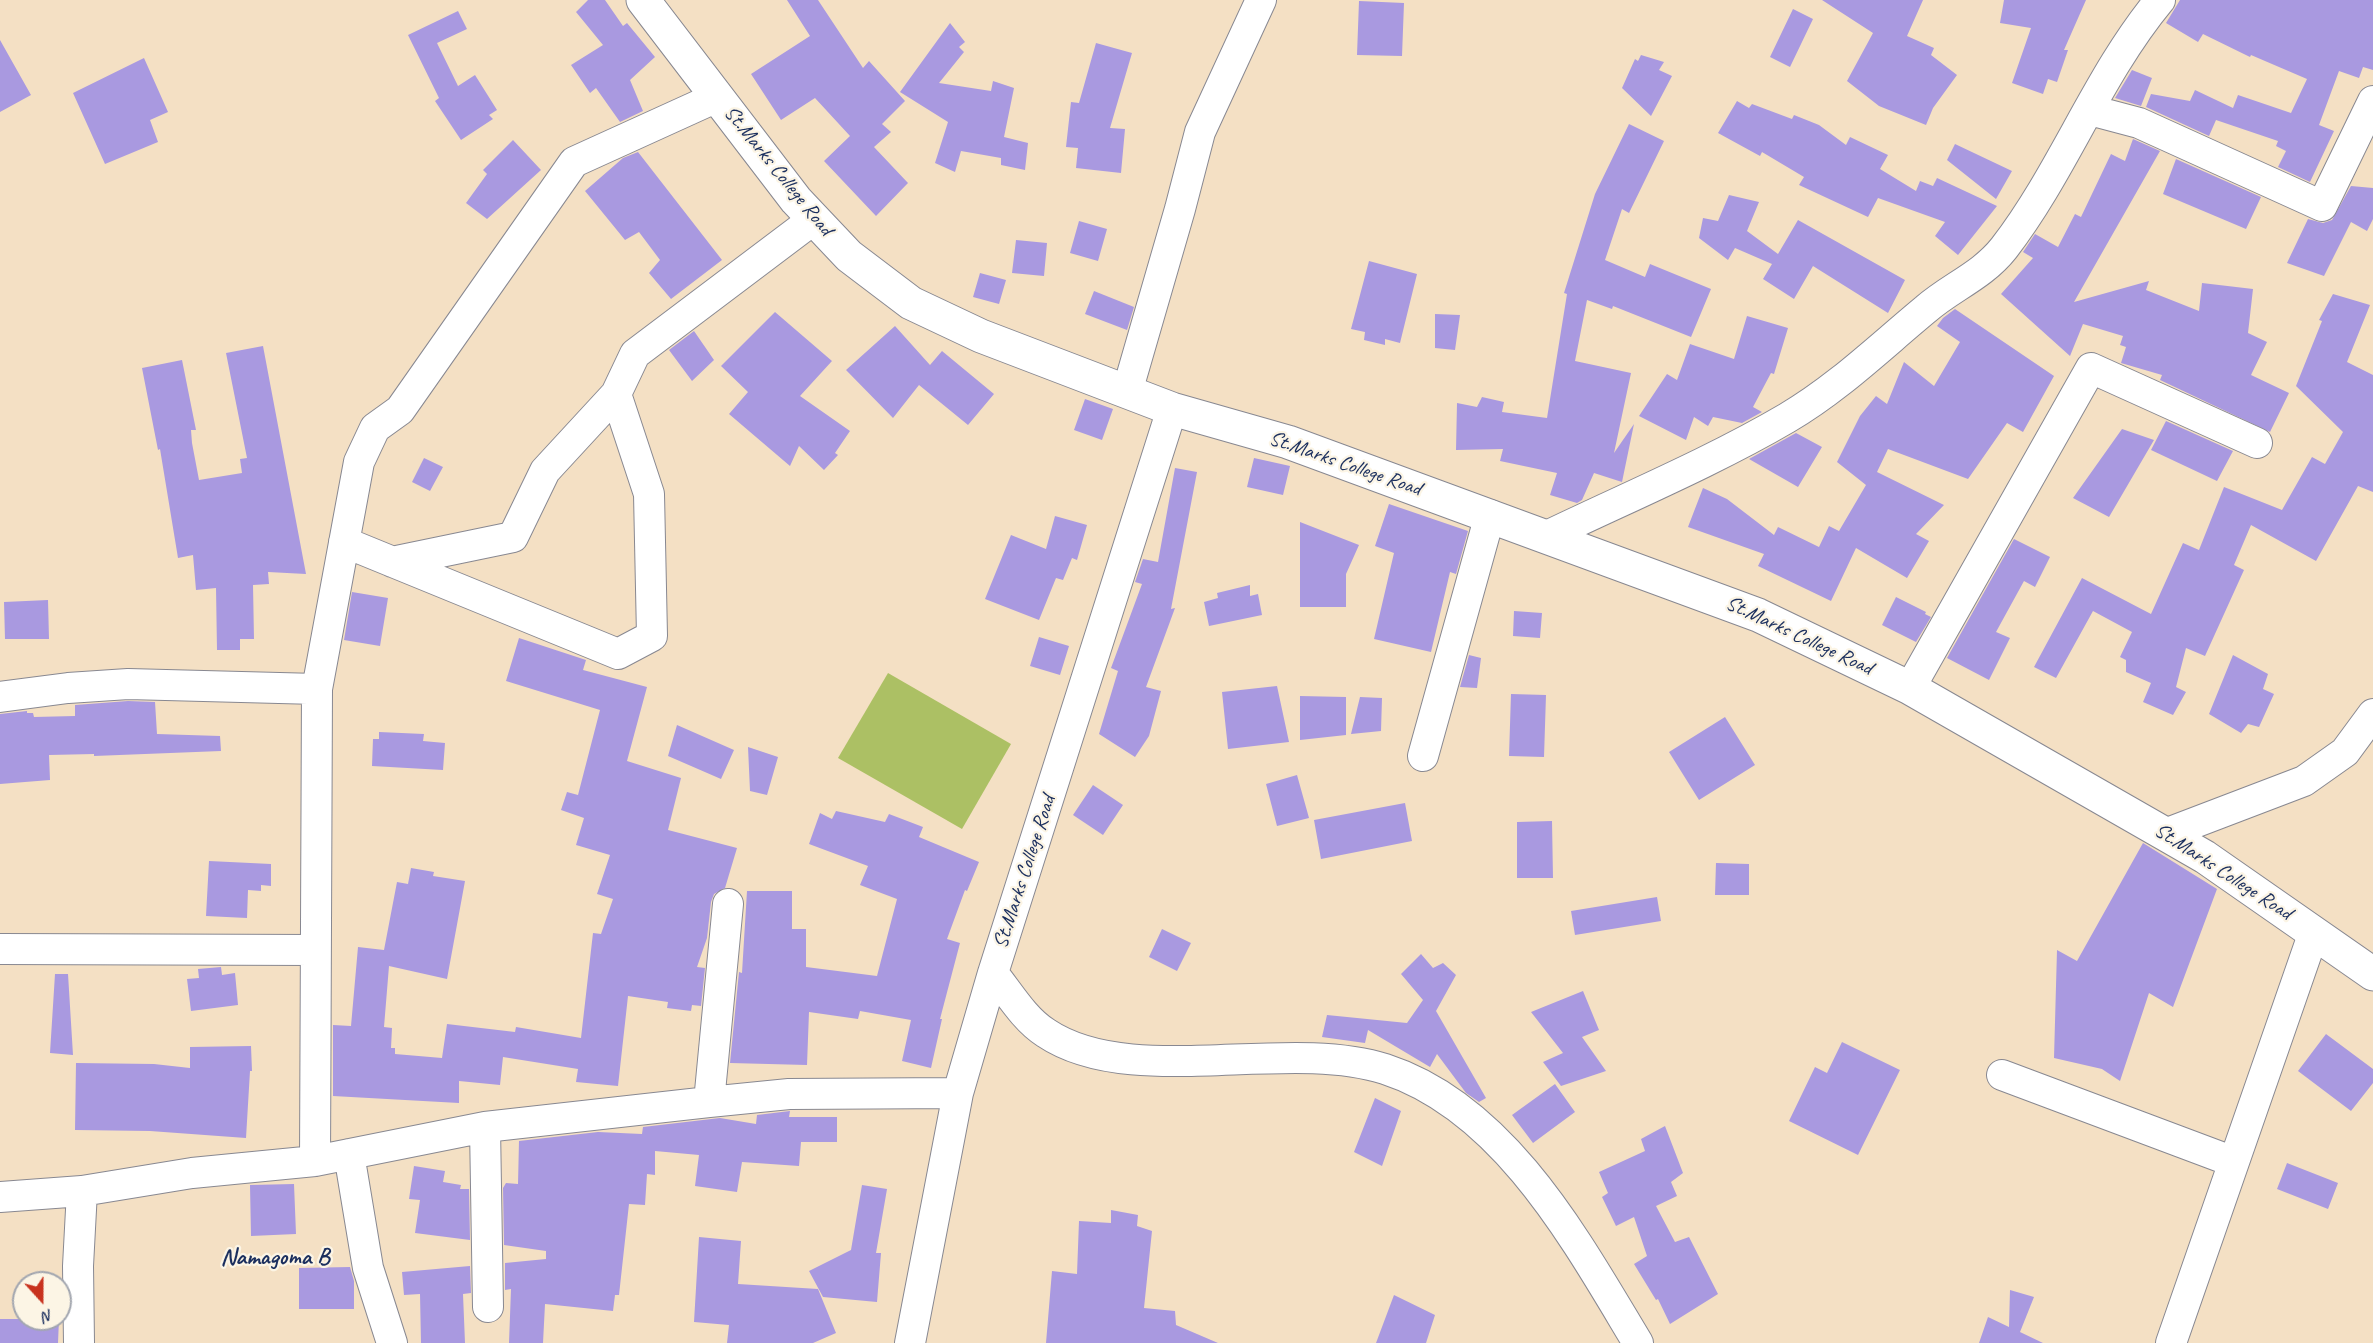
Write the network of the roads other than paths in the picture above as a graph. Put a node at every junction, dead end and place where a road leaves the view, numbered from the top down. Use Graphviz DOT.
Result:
graph roads {
  1 [pos="643,0"];
  2 [pos="1261,0"];
  3 [pos="2160,0"];
  4 [pos="717,98"];
  5 [pos="2373,101"];
  6 [pos="2090,110"];
  7 [pos="814,219"];
  8 [pos="1126,392"];
  9 [pos="615,394"];
  10 [pos="1172,409"];
  11 [pos="2257,443"];
  12 [pos="1491,515"];
  13 [pos="1547,536"];
  14 [pos="344,542"];
  15 [pos="392,562"];
  16 [pos="1910,688"];
  17 [pos="317,689"];
  18 [pos="0,697"];
  19 [pos="2373,714"];
  20 [pos="1423,756"];
  21 [pos="2165,834"];
  22 [pos="728,904"];
  23 [pos="2314,932"];
  24 [pos="0,949"];
  25 [pos="315,950"];
  26 [pos="993,972"];
  27 [pos="2373,974"];
  28 [pos="2002,1075"];
  29 [pos="958,1093"];
  30 [pos="710,1102"];
  31 [pos="485,1127"];
  32 [pos="349,1154"];
  33 [pos="315,1161"];
  34 [pos="2234,1162"];
  35 [pos="82,1191"];
  36 [pos="0,1197"];
  37 [pos="488,1307"];
  38 [pos="79,1343"];
  39 [pos="392,1343"];
  40 [pos="910,1343"];
  41 [pos="1638,1343"];
  42 [pos="2171,1343"];
  1 -- 4 [label="main road, St.Marks College Road"];
  2 -- 8 [label="street"];
  3 -- 6 [label="street"];
  4 -- 7 [label="main road, St.Marks College Road"];
  4 -- 14 [label="street"];
  5 -- 6 [label="street"];
  6 -- 13 [label="street"];
  7 -- 8 [label="main road, St.Marks College Road"];
  7 -- 9 [label="street"];
  8 -- 10 [label="main road, St.Marks College Road"];
  9 -- 15 [label="street"];
  9 -- 15 [label="street"];
  10 -- 12 [label="main road, St.Marks College Road"];
  10 -- 26 [label="street, St.Marks College Road"];
  11 -- 16 [label="street"];
  12 -- 13 [label="main road, St.Marks College Road"];
  12 -- 20 [label="street"];
  13 -- 16 [label="main road, St.Marks College Road"];
  14 -- 15 [label="street"];
  14 -- 17 [label="street"];
  16 -- 21 [label="main road, St.Marks College Road"];
  17 -- 18 [label="street"];
  17 -- 25 [label="street"];
  19 -- 21 [label="street"];
  21 -- 23 [label="main road, St.Marks College Road"];
  22 -- 30 [label="street"];
  23 -- 27 [label="main road, St.Marks College Road"];
  23 -- 34 [label="street"];
  24 -- 25 [label="street"];
  25 -- 33 [label="street"];
  26 -- 29 [label="street, St.Marks College Road"];
  26 -- 41 [label="street"];
  28 -- 34 [label="street"];
  29 -- 30 [label="street"];
  29 -- 40 [label="street, St.Marks College Road"];
  30 -- 31 [label="street"];
  31 -- 32 [label="street"];
  31 -- 37 [label="street"];
  32 -- 33 [label="street"];
  32 -- 39 [label="street"];
  33 -- 35 [label="street"];
  34 -- 42 [label="street"];
  35 -- 36 [label="street"];
  35 -- 38 [label="street"];
}
